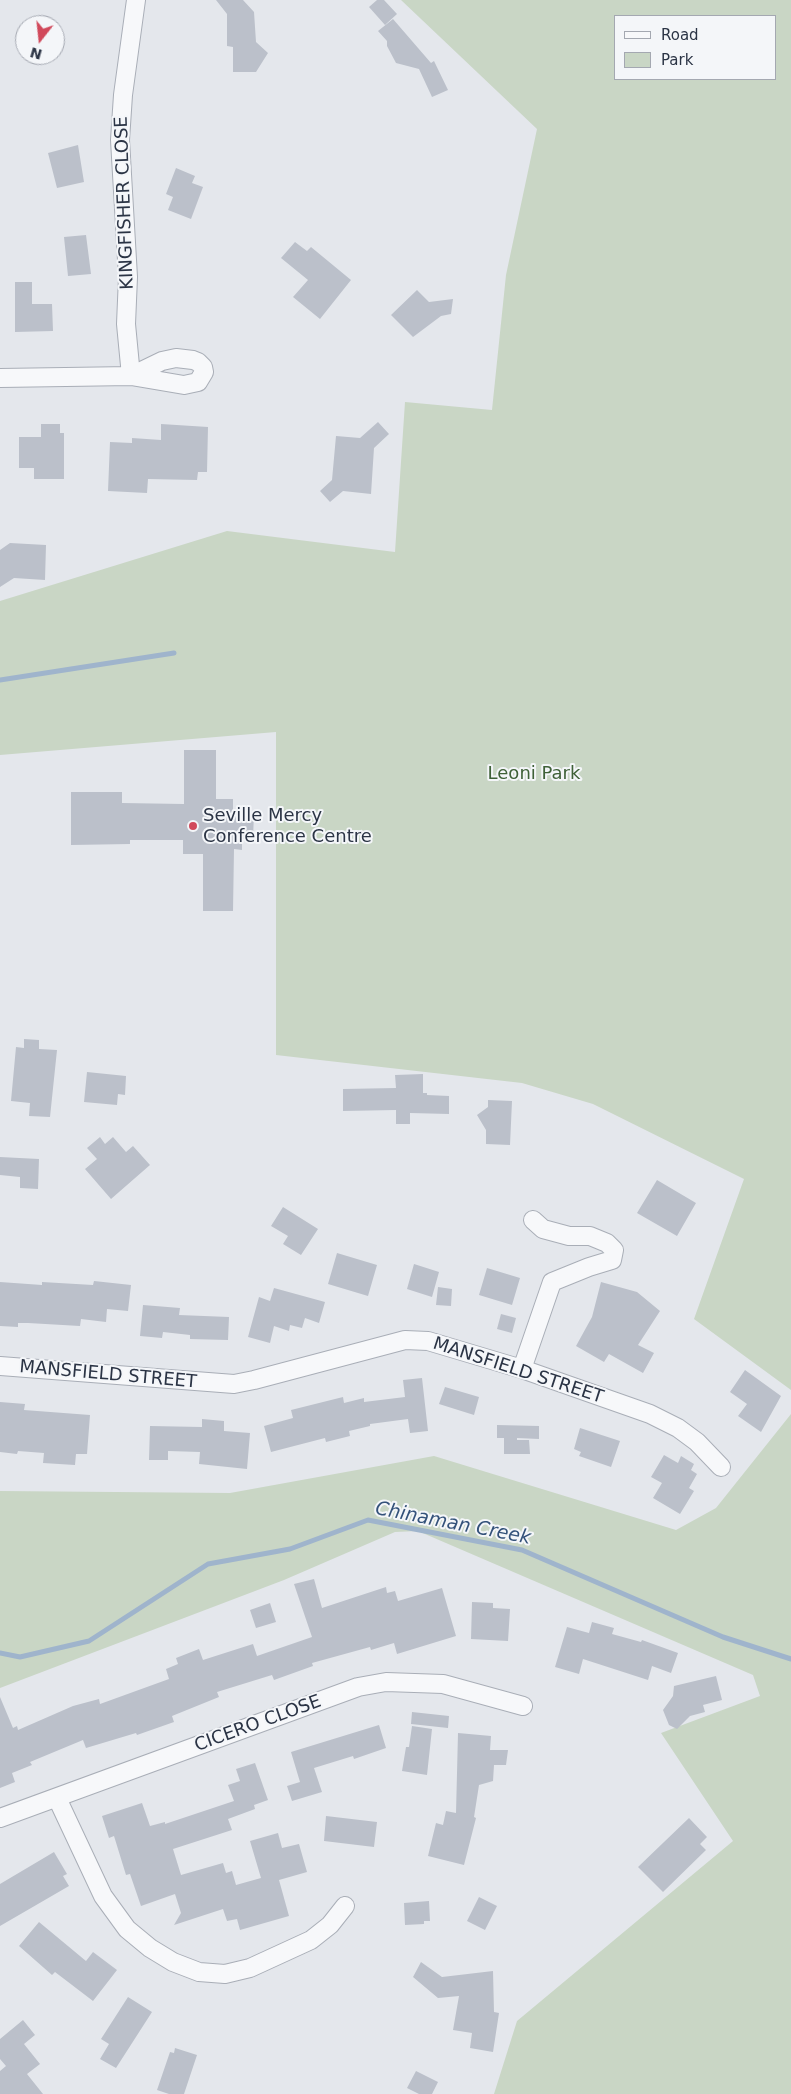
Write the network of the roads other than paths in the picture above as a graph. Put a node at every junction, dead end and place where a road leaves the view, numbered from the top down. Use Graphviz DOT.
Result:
graph roads {
  1 [pos="136,0"];
  2 [pos="0,378"];
  3 [pos="533,1220"];
  4 [pos="0,1366"];
  5 [pos="522,1369"];
  6 [pos="721,1466"];
  7 [pos="523,1706"];
  8 [pos="57,1798"];
  9 [pos="0,1818"];
  10 [pos="344,1906"];
  1 -- 2 [label="street, KINGFISHER CLOSE"];
  3 -- 5 [label="street"];
  4 -- 5 [label="street, MANSFIELD STREET"];
  5 -- 6 [label="street, MANSFIELD STREET"];
  7 -- 8 [label="street, CICERO CLOSE"];
  8 -- 9 [label="street, CICERO CLOSE"];
  8 -- 10 [label="street"];
}
